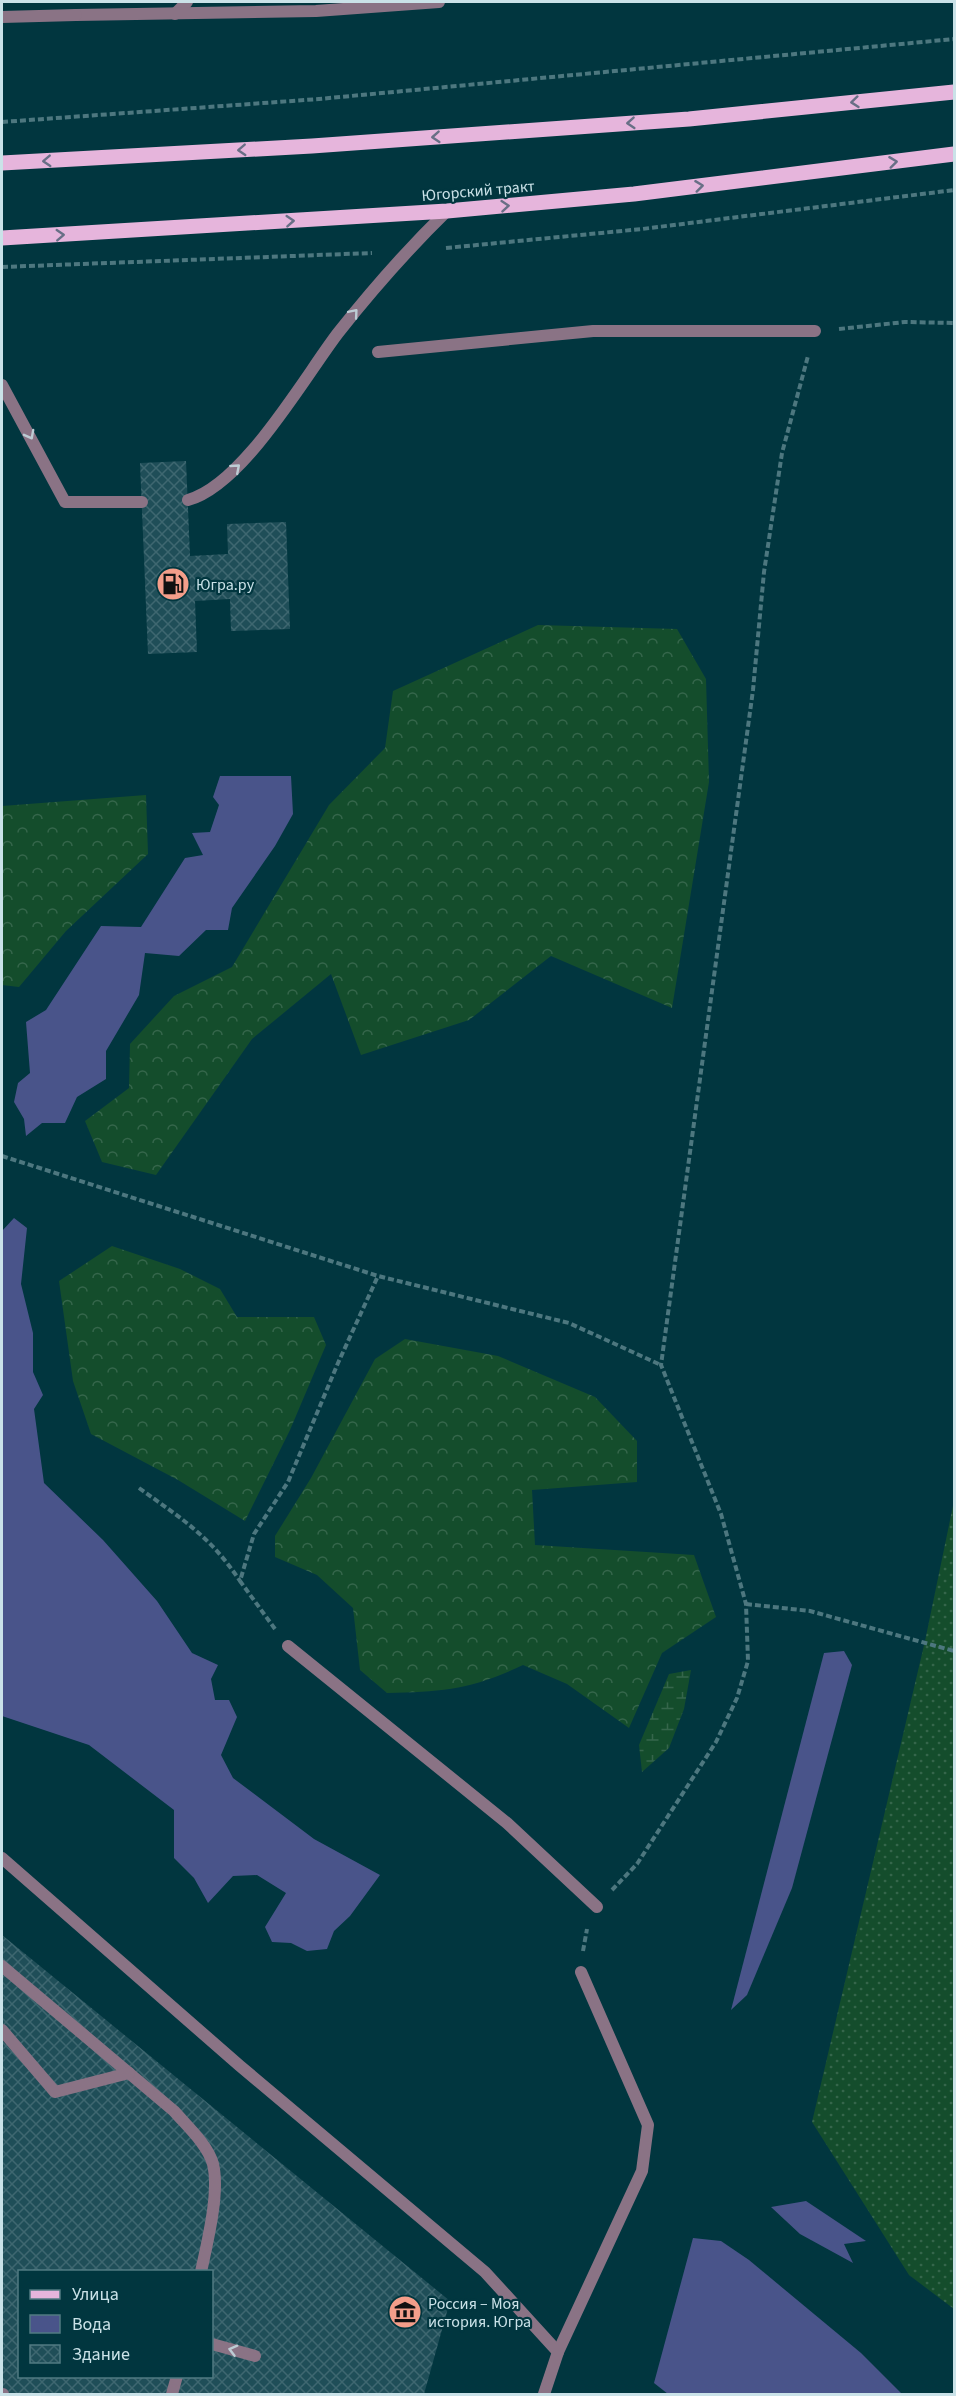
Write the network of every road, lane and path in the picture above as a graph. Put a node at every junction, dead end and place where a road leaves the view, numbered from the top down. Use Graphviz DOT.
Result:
graph roads {
  1 [pos="187,2"];
  2 [pos="439,2"];
  3 [pos="175,14"];
  4 [pos="2,17"];
  5 [pos="954,39"];
  6 [pos="954,92"];
  7 [pos="2,122"];
  8 [pos="954,154"];
  9 [pos="2,164"];
  10 [pos="954,190"];
  11 [pos="447,211"];
  12 [pos="2,238"];
  13 [pos="406,251"];
  14 [pos="2,267"];
  15 [pos="954,323"];
  16 [pos="815,331"];
  17 [pos="378,352"];
  18 [pos="2,385"];
  19 [pos="188,500"];
  20 [pos="142,502"];
  21 [pos="2,1156"];
  22 [pos="378,1276"];
  23 [pos="661,1365"];
  24 [pos="139,1488"];
  25 [pos="240,1581"];
  26 [pos="746,1604"];
  27 [pos="288,1646"];
  28 [pos="954,1651"];
  29 [pos="2,1858"];
  30 [pos="597,1907"];
  31 [pos="2,1966"];
  32 [pos="581,1972"];
  33 [pos="2,2030"];
  34 [pos="129,2073"];
  35 [pos="201,2270"];
  36 [pos="213,2344"];
  37 [pos="558,2352"];
  38 [pos="255,2356"];
  39 [pos="176,2378"];
  40 [pos="172,2394"];
  41 [pos="544,2394"];
  1 -- 3 [label="street"];
  2 -- 3 [label="street"];
  3 -- 4 [label="street"];
  5 -- 7 [label="path"];
  6 -- 9 [label="main road, one-way"];
  11 -- 8 [label="main road, Югорский тракт, one-way"];
  10 -- 13 [label="path"];
  12 -- 11 [label="main road, Югорский тракт, one-way"];
  11 -- 13 [label="street"];
  13 -- 14 [label="path"];
  19 -- 13 [label="street, one-way"];
  15 -- 16 [label="path"];
  16 -- 17 [label="street"];
  16 -- 23 [label="path"];
  18 -- 20 [label="street, one-way"];
  21 -- 22 [label="path"];
  22 -- 23 [label="path"];
  22 -- 25 [label="path"];
  23 -- 26 [label="path"];
  24 -- 25 [label="path"];
  25 -- 27 [label="path"];
  26 -- 28 [label="path"];
  26 -- 30 [label="path"];
  27 -- 30 [label="street"];
  29 -- 37 [label="street"];
  30 -- 32 [label="path"];
  31 -- 34 [label="street"];
  32 -- 37 [label="street"];
  33 -- 34 [label="street"];
  34 -- 35 [label="street"];
  38 -- 36 [label="street, one-way"];
  37 -- 41 [label="street"];
  39 -- 40 [label="street"];
}
